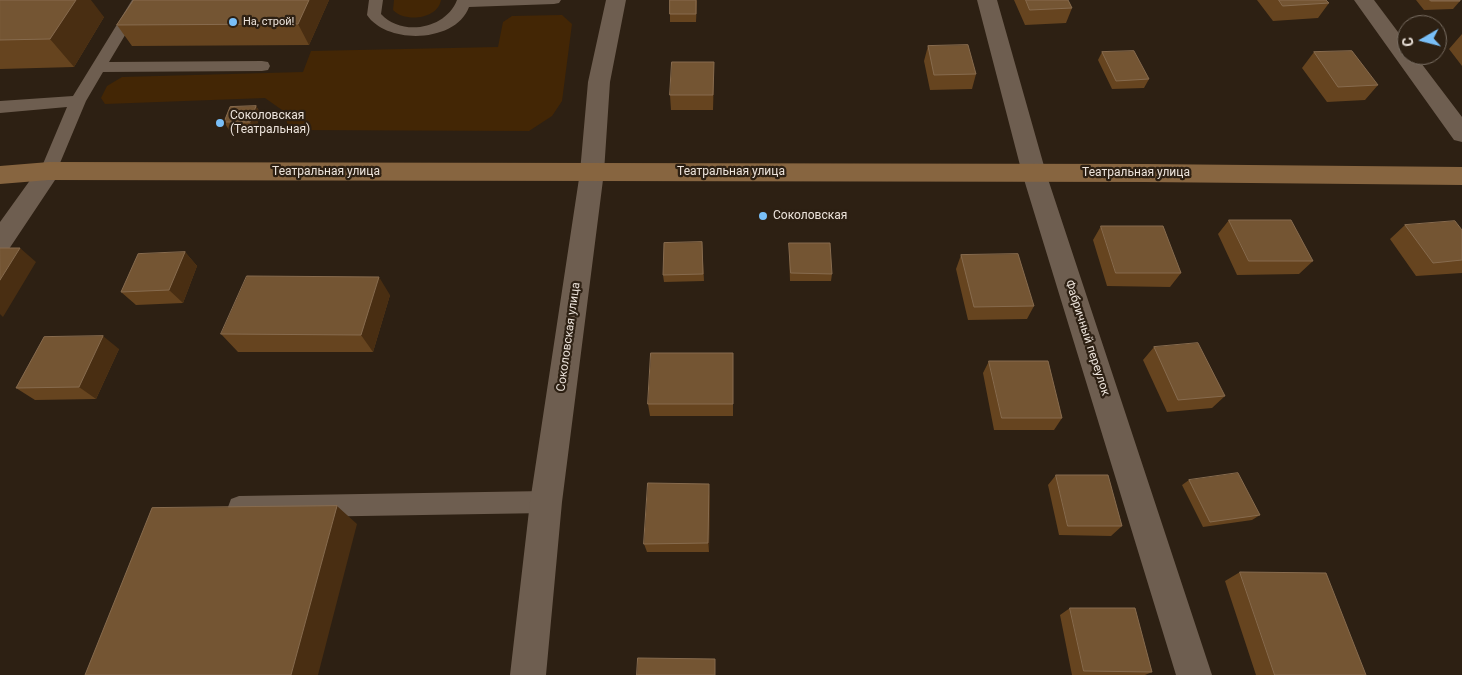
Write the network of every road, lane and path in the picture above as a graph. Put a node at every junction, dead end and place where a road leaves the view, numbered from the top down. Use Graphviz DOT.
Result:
graph roads {
  1 [pos="139,0"];
  2 [pos="376,0"];
  3 [pos="554,0"];
  4 [pos="616,0"];
  5 [pos="986,0"];
  6 [pos="1364,0"];
  7 [pos="464,2"];
  8 [pos="262,66"];
  9 [pos="99,67"];
  10 [pos="78,101"];
  11 [pos="0,107"];
  12 [pos="1462,134"];
  13 [pos="49,171"];
  14 [pos="592,172"];
  15 [pos="1034,173"];
  16 [pos="0,175"];
  17 [pos="1462,176"];
  18 [pos="0,242"];
  19 [pos="546,502"];
  20 [pos="239,507"];
  21 [pos="528,675"];
  22 [pos="1194,675"];
  1 -- 9 [label="lane"];
  2 -- 7 [label="lane"];
  3 -- 7 [label="lane"];
  4 -- 14 [label="street, Соколовская улица"];
  5 -- 15 [label="street, Фабричный переулок"];
  6 -- 12 [label="street"];
  8 -- 9 [label="lane"];
  9 -- 10 [label="lane"];
  10 -- 11 [label="lane"];
  10 -- 13 [label="lane"];
  13 -- 14 [label="main road, Театральная улица"];
  13 -- 16 [label="main road, Театральная улица"];
  13 -- 18 [label="street"];
  14 -- 15 [label="main road, Театральная улица"];
  14 -- 19 [label="street, Соколовская улица"];
  15 -- 17 [label="main road, Театральная улица"];
  15 -- 22 [label="street, Фабричный переулок"];
  19 -- 20 [label="lane"];
  19 -- 21 [label="street, Соколовская улица"];
}
